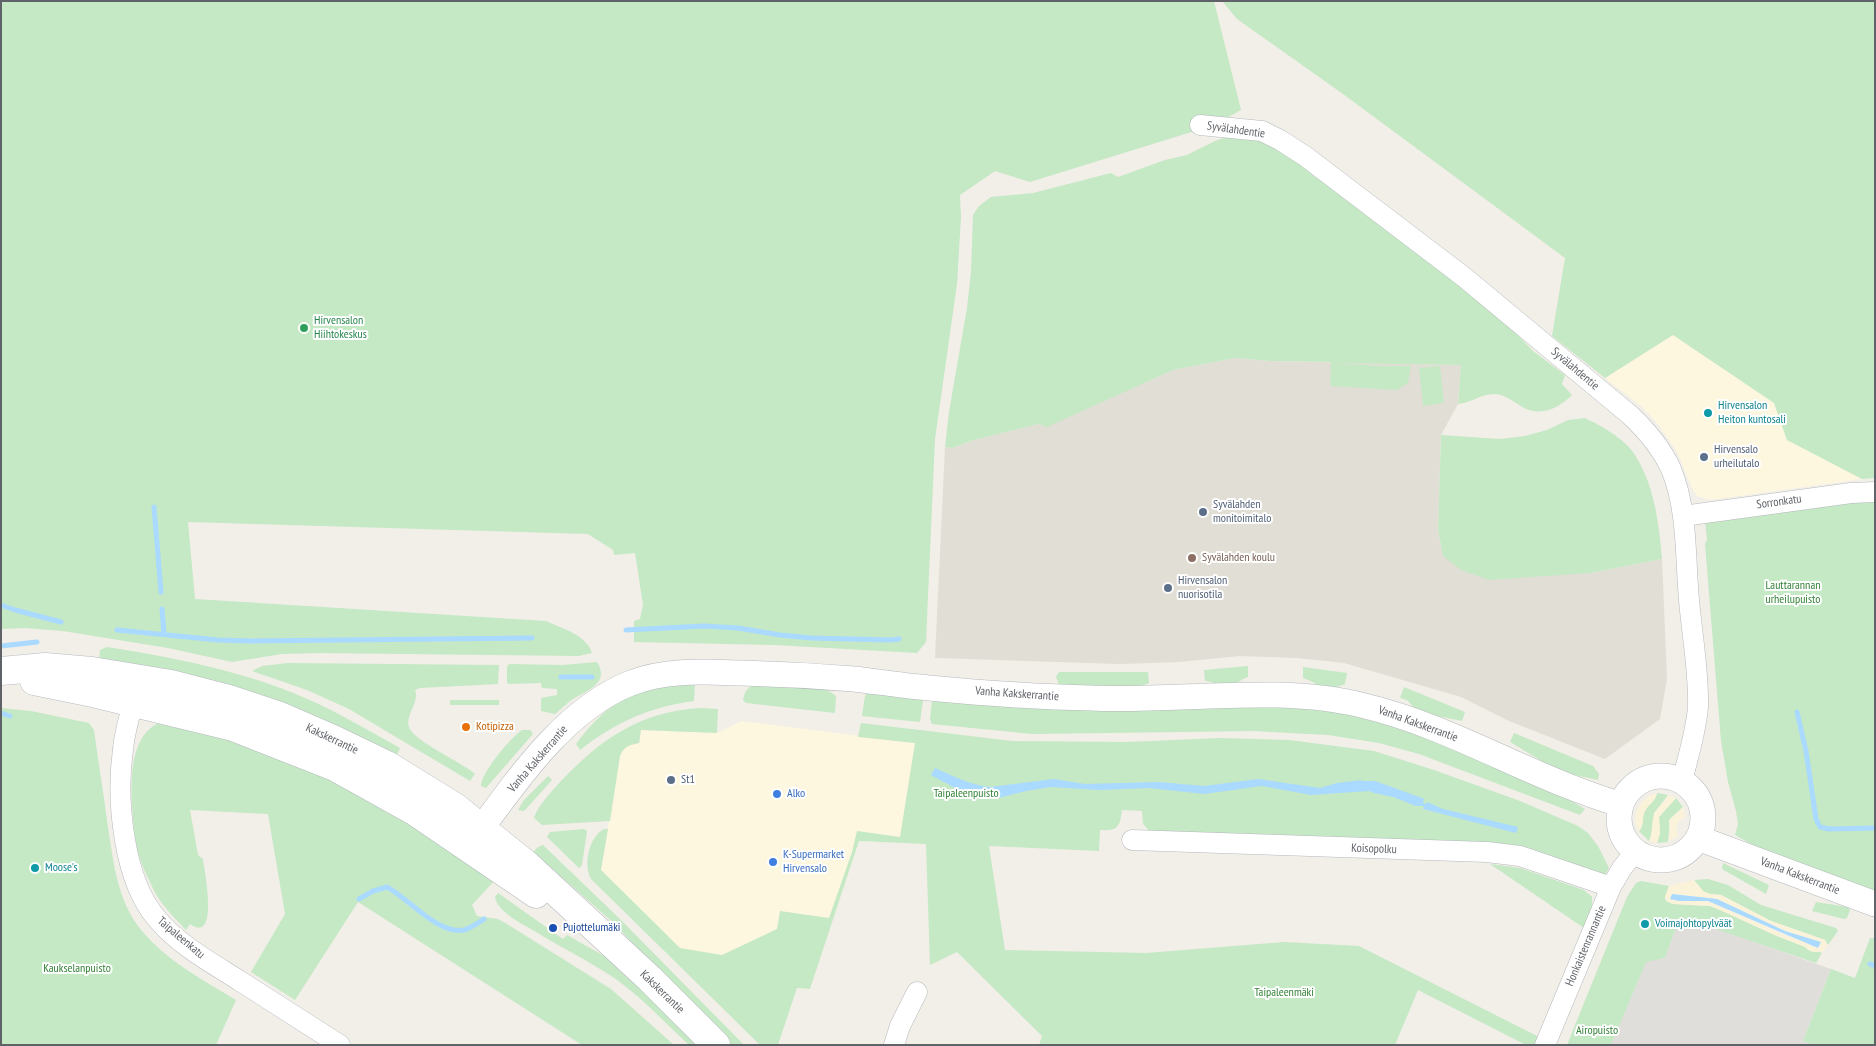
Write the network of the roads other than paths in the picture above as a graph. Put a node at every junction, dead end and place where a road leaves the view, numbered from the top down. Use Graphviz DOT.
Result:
graph roads {
  1 [pos="1200,125"];
  2 [pos="1875,492"];
  3 [pos="1683,516"];
  4 [pos="1,673"];
  5 [pos="137,691"];
  6 [pos="1682,781"];
  7 [pos="1621,805"];
  8 [pos="475,838"];
  9 [pos="1698,838"];
  10 [pos="1132,840"];
  11 [pos="1636,852"];
  12 [pos="1611,888"];
  13 [pos="1875,904"];
  14 [pos="917,992"];
  15 [pos="340,1045"];
  16 [pos="716,1045"];
  17 [pos="894,1045"];
  18 [pos="1546,1045"];
  1 -- 3 [label="street, Syvälahdentie"];
  2 -- 3 [label="street, Sorronkatu"];
  3 -- 6 [label="street, Syvälahdentie"];
  4 -- 5 [label="main road, Kakskerrantie"];
  5 -- 8 [label="main road, Kakskerrantie"];
  5 -- 15 [label="street, Taipaleenkatu"];
  6 -- 7 [label="street"];
  6 -- 9 [label="street"];
  7 -- 8 [label="street, Vanha Kakskerrantie"];
  7 -- 11 [label="street"];
  8 -- 16 [label="main road, Kakskerrantie"];
  9 -- 11 [label="street"];
  9 -- 13 [label="street, Vanha Kakskerrantie"];
  10 -- 12 [label="street, Koisopolku"];
  11 -- 12 [label="street, Honkaistenrannantie"];
  12 -- 18 [label="street, Honkaistenrannantie"];
  14 -- 17 [label="street"];
}
